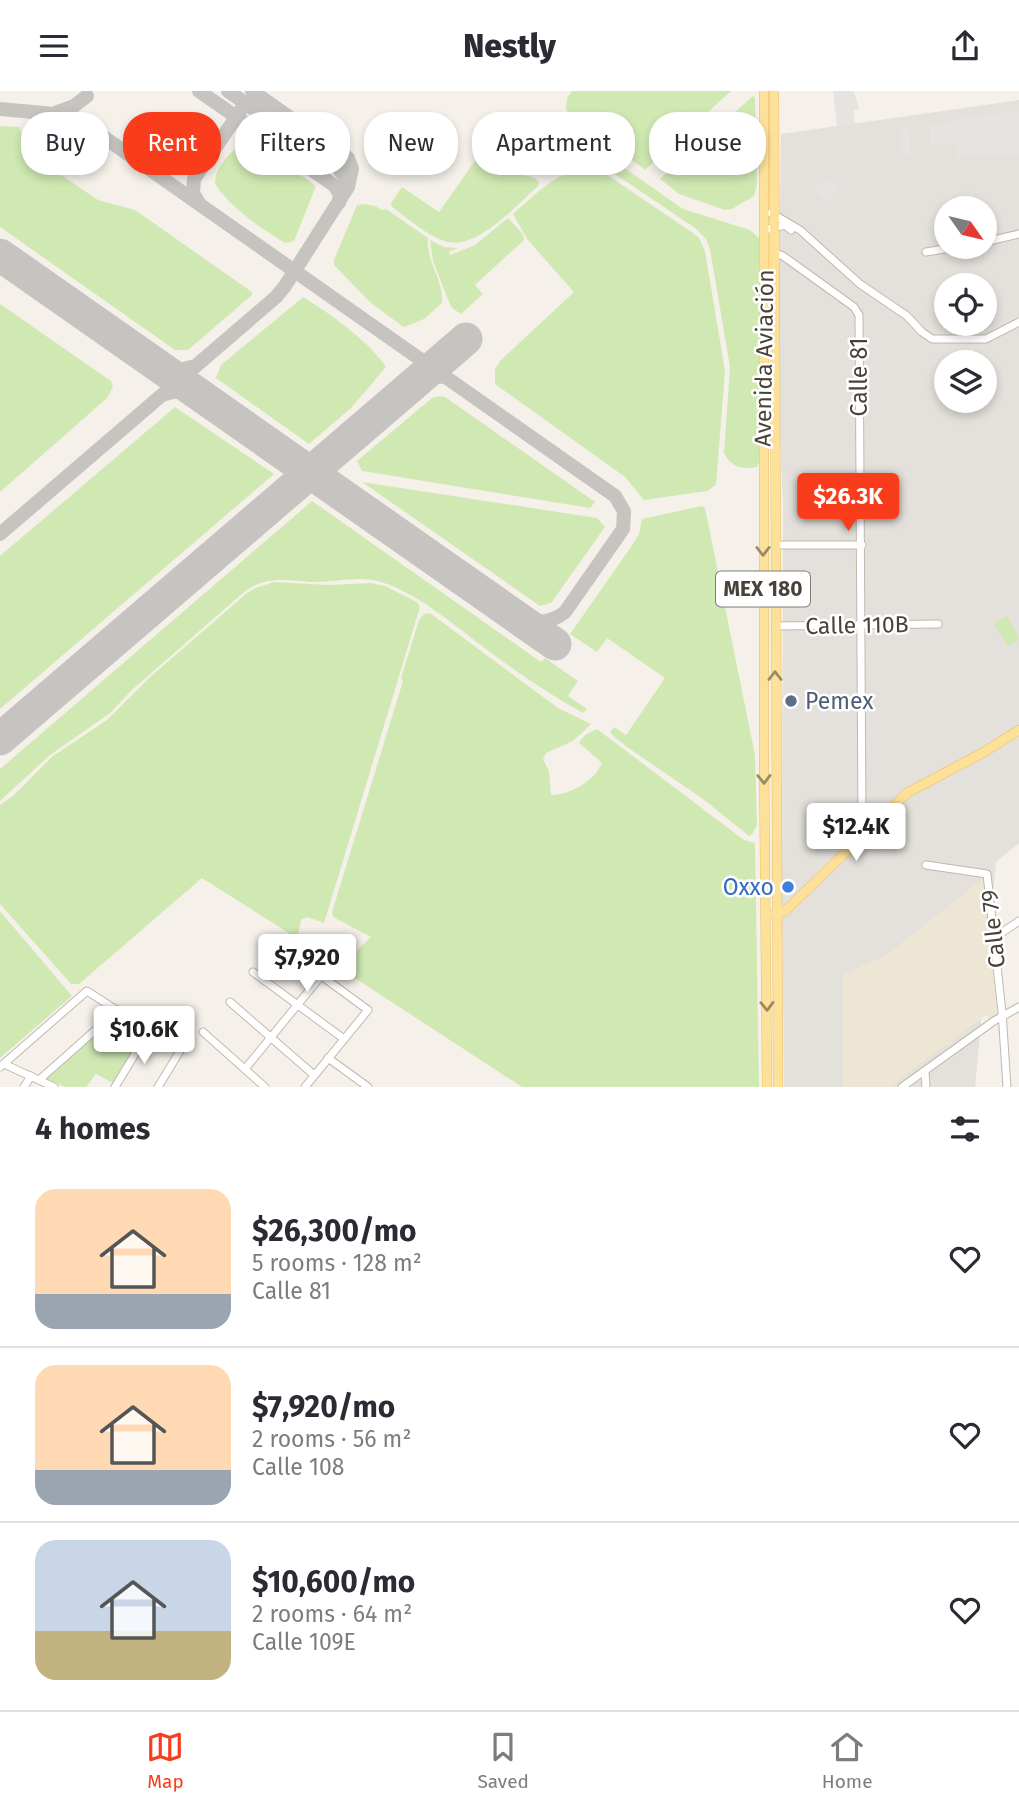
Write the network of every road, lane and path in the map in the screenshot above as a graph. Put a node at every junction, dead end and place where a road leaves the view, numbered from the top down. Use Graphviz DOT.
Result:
graph roads {
  1 [pos="764,91"];
  2 [pos="774,91"];
  3 [pos="770,213"];
  4 [pos="770,229"];
  5 [pos="1019,234"];
  6 [pos="998,239"];
  7 [pos="810,241"];
  8 [pos="934,251"];
  9 [pos="926,252"];
  10 [pos="775,253"];
  11 [pos="1019,322"];
  12 [pos="776,545"];
  13 [pos="862,545"];
  14 [pos="861,624"];
  15 [pos="938,624"];
  16 [pos="776,626"];
  17 [pos="1018,733"];
  18 [pos="866,833"];
  19 [pos="926,865"];
  20 [pos="777,914"];
  21 [pos="765,915"];
  22 [pos="1019,921"];
  23 [pos="994,938"];
  24 [pos="278,940"];
  25 [pos="253,972"];
  26 [pos="321,976"];
  27 [pos="230,1002"];
  28 [pos="298,1005"];
  29 [pos="1019,1007"];
  30 [pos="118,1010"];
  31 [pos="1002,1018"];
  32 [pos="149,1031"];
  33 [pos="202,1032"];
  34 [pos="271,1037"];
  35 [pos="344,1039"];
  36 [pos="328,1058"];
  37 [pos="2,1065"];
  38 [pos="245,1069"];
  39 [pos="925,1071"];
  40 [pos="314,1075"];
  41 [pos="35,1078"];
  42 [pos="24,1087"];
  43 [pos="54,1087"];
  44 [pos="115,1087"];
  45 [pos="158,1087"];
  46 [pos="265,1087"];
  47 [pos="305,1087"];
  48 [pos="368,1087"];
  49 [pos="767,1087"];
  50 [pos="778,1087"];
  51 [pos="902,1087"];
  52 [pos="926,1087"];
  53 [pos="1007,1087"];
  1 -- 3 [label="main road, Avenida Aviación / MEX 180"];
  2 -- 3 [label="main road, Avenida Aviación / MEX 180"];
  3 -- 4 [label="main road, Avenida Aviación / MEX 180"];
  3 -- 7 [label="street"];
  4 -- 7 [label="street"];
  4 -- 10 [label="main road, Avenida Aviación / MEX 180"];
  4 -- 21 [label="main road, Avenida Aviación / MEX 180, one-way"];
  5 -- 6 [label="street"];
  7 -- 11 [label="street"];
  8 -- 9 [label="street"];
  10 -- 12 [label="main road, Avenida Aviación / MEX 180"];
  10 -- 13 [label="street, Calle 81"];
  12 -- 13 [label="street"];
  12 -- 16 [label="main road, Avenida Aviación / MEX 180"];
  13 -- 14 [label="street, Calle 81"];
  14 -- 15 [label="street, Calle 110B"];
  14 -- 16 [label="street, Calle 110B"];
  14 -- 18 [label="street, Calle 81"];
  20 -- 16 [label="main road, Avenida Aviación / MEX 180, one-way"];
  17 -- 18 [label="main road"];
  18 -- 20 [label="main road"];
  19 -- 23 [label="street, Calle 79"];
  20 -- 21 [label="main road"];
  20 -- 50 [label="main road, Avenida Aviación / MEX 180"];
  21 -- 49 [label="main road, Avenida Aviación / MEX 180, one-way"];
  22 -- 23 [label="street"];
  23 -- 31 [label="street, Calle 79"];
  24 -- 26 [label="street"];
  25 -- 28 [label="street"];
  26 -- 28 [label="street"];
  26 -- 35 [label="street"];
  27 -- 34 [label="street"];
  28 -- 34 [label="street"];
  28 -- 35 [label="street"];
  29 -- 31 [label="street"];
  30 -- 32 [label="street"];
  30 -- 37 [label="street"];
  30 -- 41 [label="street"];
  31 -- 39 [label="street"];
  31 -- 53 [label="street, Calle 79"];
  32 -- 44 [label="street"];
  32 -- 45 [label="street"];
  33 -- 38 [label="street"];
  34 -- 38 [label="street"];
  34 -- 40 [label="street"];
  35 -- 36 [label="street"];
  36 -- 40 [label="street"];
  36 -- 48 [label="street"];
  37 -- 41 [label="street"];
  38 -- 46 [label="street"];
  39 -- 51 [label="street"];
  39 -- 52 [label="street"];
  40 -- 47 [label="street"];
  41 -- 42 [label="street"];
  41 -- 43 [label="street"];
}
